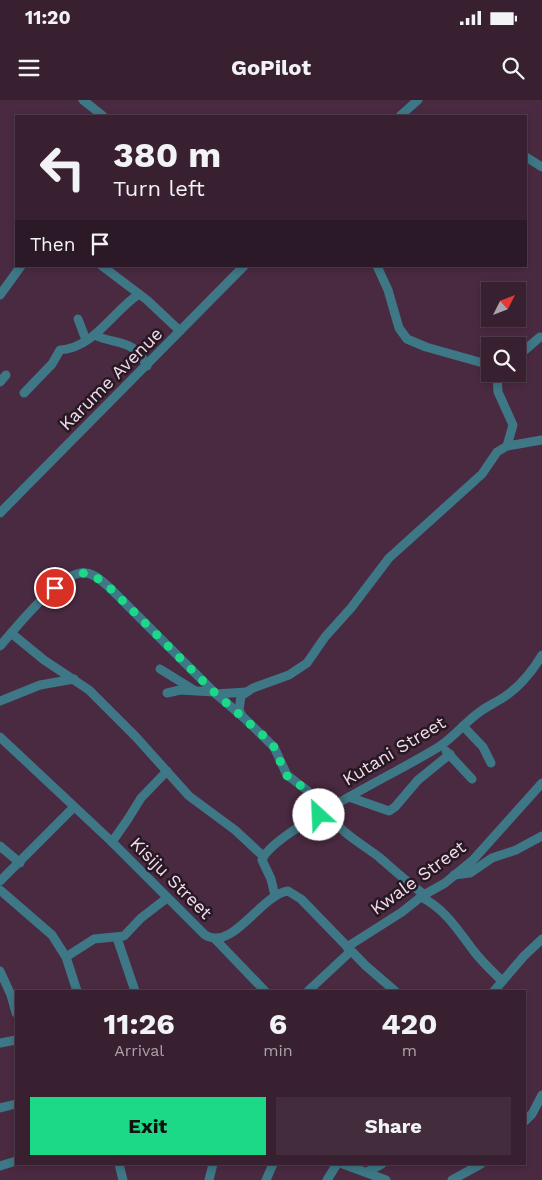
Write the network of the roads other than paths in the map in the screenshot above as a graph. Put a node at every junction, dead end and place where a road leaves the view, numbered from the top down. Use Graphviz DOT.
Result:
graph roads {
  1 [pos="83,100"];
  2 [pos="418,100"];
  3 [pos="102,115"];
  4 [pos="401,115"];
  5 [pos="527,158"];
  6 [pos="542,167"];
  7 [pos="20,267"];
  8 [pos="103,267"];
  9 [pos="243,267"];
  10 [pos="377,267"];
  11 [pos="139,294"];
  12 [pos="0,295"];
  13 [pos="78,319"];
  14 [pos="180,331"];
  15 [pos="540,337"];
  16 [pos="90,338"];
  17 [pos="526,349"];
  18 [pos="481,362"];
  19 [pos="146,366"];
  20 [pos="497,382"];
  21 [pos="24,393"];
  22 [pos="542,440"];
  23 [pos="507,446"];
  24 [pos="0,513"];
  25 [pos="11,633"];
  26 [pos="0,646"];
  27 [pos="542,656"];
  28 [pos="160,669"];
  29 [pos="74,679"];
  30 [pos="194,690"];
  31 [pos="246,692"];
  32 [pos="167,693"];
  33 [pos="215,693"];
  34 [pos="0,701"];
  35 [pos="244,718"];
  36 [pos="463,726"];
  37 [pos="0,737"];
  38 [pos="440,746"];
  39 [pos="450,754"];
  40 [pos="491,763"];
  41 [pos="166,771"];
  42 [pos="472,779"];
  43 [pos="542,783"];
  44 [pos="349,798"];
  45 [pos="74,806"];
  46 [pos="323,812"];
  47 [pos="542,836"];
  48 [pos="112,842"];
  49 [pos="0,846"];
  50 [pos="263,856"];
  51 [pos="20,863"];
  52 [pos="454,875"];
  53 [pos="0,880"];
  54 [pos="0,890"];
  55 [pos="275,896"];
  56 [pos="423,896"];
  57 [pos="167,898"];
  58 [pos="117,938"];
  59 [pos="215,939"];
  60 [pos="542,939"];
  61 [pos="349,949"];
  62 [pos="66,957"];
  63 [pos="0,971"];
  64 [pos="502,981"];
  65 [pos="77,990"];
  66 [pos="135,990"];
  67 [pos="264,990"];
  68 [pos="309,990"];
  69 [pos="394,990"];
  70 [pos="495,990"];
  71 [pos="15,1009"];
  72 [pos="15,1040"];
  73 [pos="0,1043"];
  74 [pos="542,1095"];
  75 [pos="15,1104"];
  76 [pos="0,1108"];
  77 [pos="526,1120"];
  78 [pos="15,1160"];
  79 [pos="120,1165"];
  80 [pos="213,1165"];
  81 [pos="273,1165"];
  82 [pos="336,1165"];
  83 [pos="346,1165"];
  84 [pos="380,1165"];
  85 [pos="479,1165"];
  86 [pos="0,1166"];
  87 [pos="367,1172"];
  88 [pos="123,1180"];
  89 [pos="209,1180"];
  90 [pos="266,1180"];
  91 [pos="327,1180"];
  92 [pos="386,1180"];
  93 [pos="452,1180"];
  1 -- 3 [label="street"];
  2 -- 4 [label="street"];
  5 -- 6 [label="street"];
  7 -- 12 [label="street"];
  8 -- 11 [label="street"];
  9 -- 14 [label="street, Karume Avenue"];
  10 -- 18 [label="street"];
  11 -- 14 [label="street"];
  11 -- 16 [label="street"];
  13 -- 16 [label="street"];
  14 -- 19 [label="street, Karume Avenue"];
  15 -- 17 [label="street"];
  16 -- 19 [label="street"];
  16 -- 21 [label="street"];
  19 -- 24 [label="street, Karume Avenue"];
  20 -- 23 [label="street"];
  22 -- 23 [label="street"];
  23 -- 31 [label="street"];
  25 -- 26 [label="street"];
  25 -- 29 [label="street"];
  25 -- 33 [label="street"];
  27 -- 36 [label="street, Kutani Street"];
  28 -- 30 [label="street"];
  29 -- 34 [label="street"];
  29 -- 41 [label="street"];
  30 -- 32 [label="street"];
  30 -- 33 [label="street"];
  31 -- 33 [label="street"];
  31 -- 35 [label="street"];
  33 -- 35 [label="street"];
  35 -- 46 [label="street"];
  36 -- 38 [label="street, Kutani Street"];
  36 -- 40 [label="street"];
  37 -- 45 [label="street, Kisiju Street"];
  38 -- 39 [label="street"];
  38 -- 44 [label="street, Kutani Street"];
  39 -- 42 [label="street"];
  39 -- 44 [label="street"];
  41 -- 48 [label="street"];
  41 -- 50 [label="street"];
  43 -- 52 [label="street, Kwale Street"];
  44 -- 46 [label="street, Kutani Street"];
  45 -- 48 [label="street, Kisiju Street"];
  45 -- 51 [label="street"];
  46 -- 50 [label="street, Kutani Street"];
  46 -- 56 [label="street"];
  47 -- 52 [label="street"];
  48 -- 57 [label="street, Kisiju Street"];
  49 -- 51 [label="street"];
  50 -- 55 [label="street"];
  51 -- 53 [label="street"];
  52 -- 56 [label="street, Kwale Street"];
  54 -- 62 [label="street"];
  55 -- 59 [label="street, Kisiju Street"];
  55 -- 61 [label="street"];
  56 -- 61 [label="street, Kwale Street"];
  56 -- 64 [label="street"];
  57 -- 58 [label="street"];
  57 -- 59 [label="street, Kisiju Street"];
  58 -- 62 [label="street"];
  58 -- 66 [label="street"];
  59 -- 67 [label="street"];
  60 -- 64 [label="street"];
  61 -- 68 [label="street, Kwale Street"];
  61 -- 69 [label="street"];
  62 -- 65 [label="street"];
  63 -- 71 [label="street"];
  64 -- 70 [label="street"];
  72 -- 73 [label="street"];
  74 -- 77 [label="street"];
  75 -- 76 [label="street"];
  78 -- 86 [label="street"];
  79 -- 88 [label="street"];
  80 -- 89 [label="street"];
  81 -- 90 [label="street"];
  82 -- 91 [label="street"];
  83 -- 87 [label="street"];
  84 -- 87 [label="street"];
  85 -- 93 [label="street"];
  87 -- 92 [label="street"];
}
